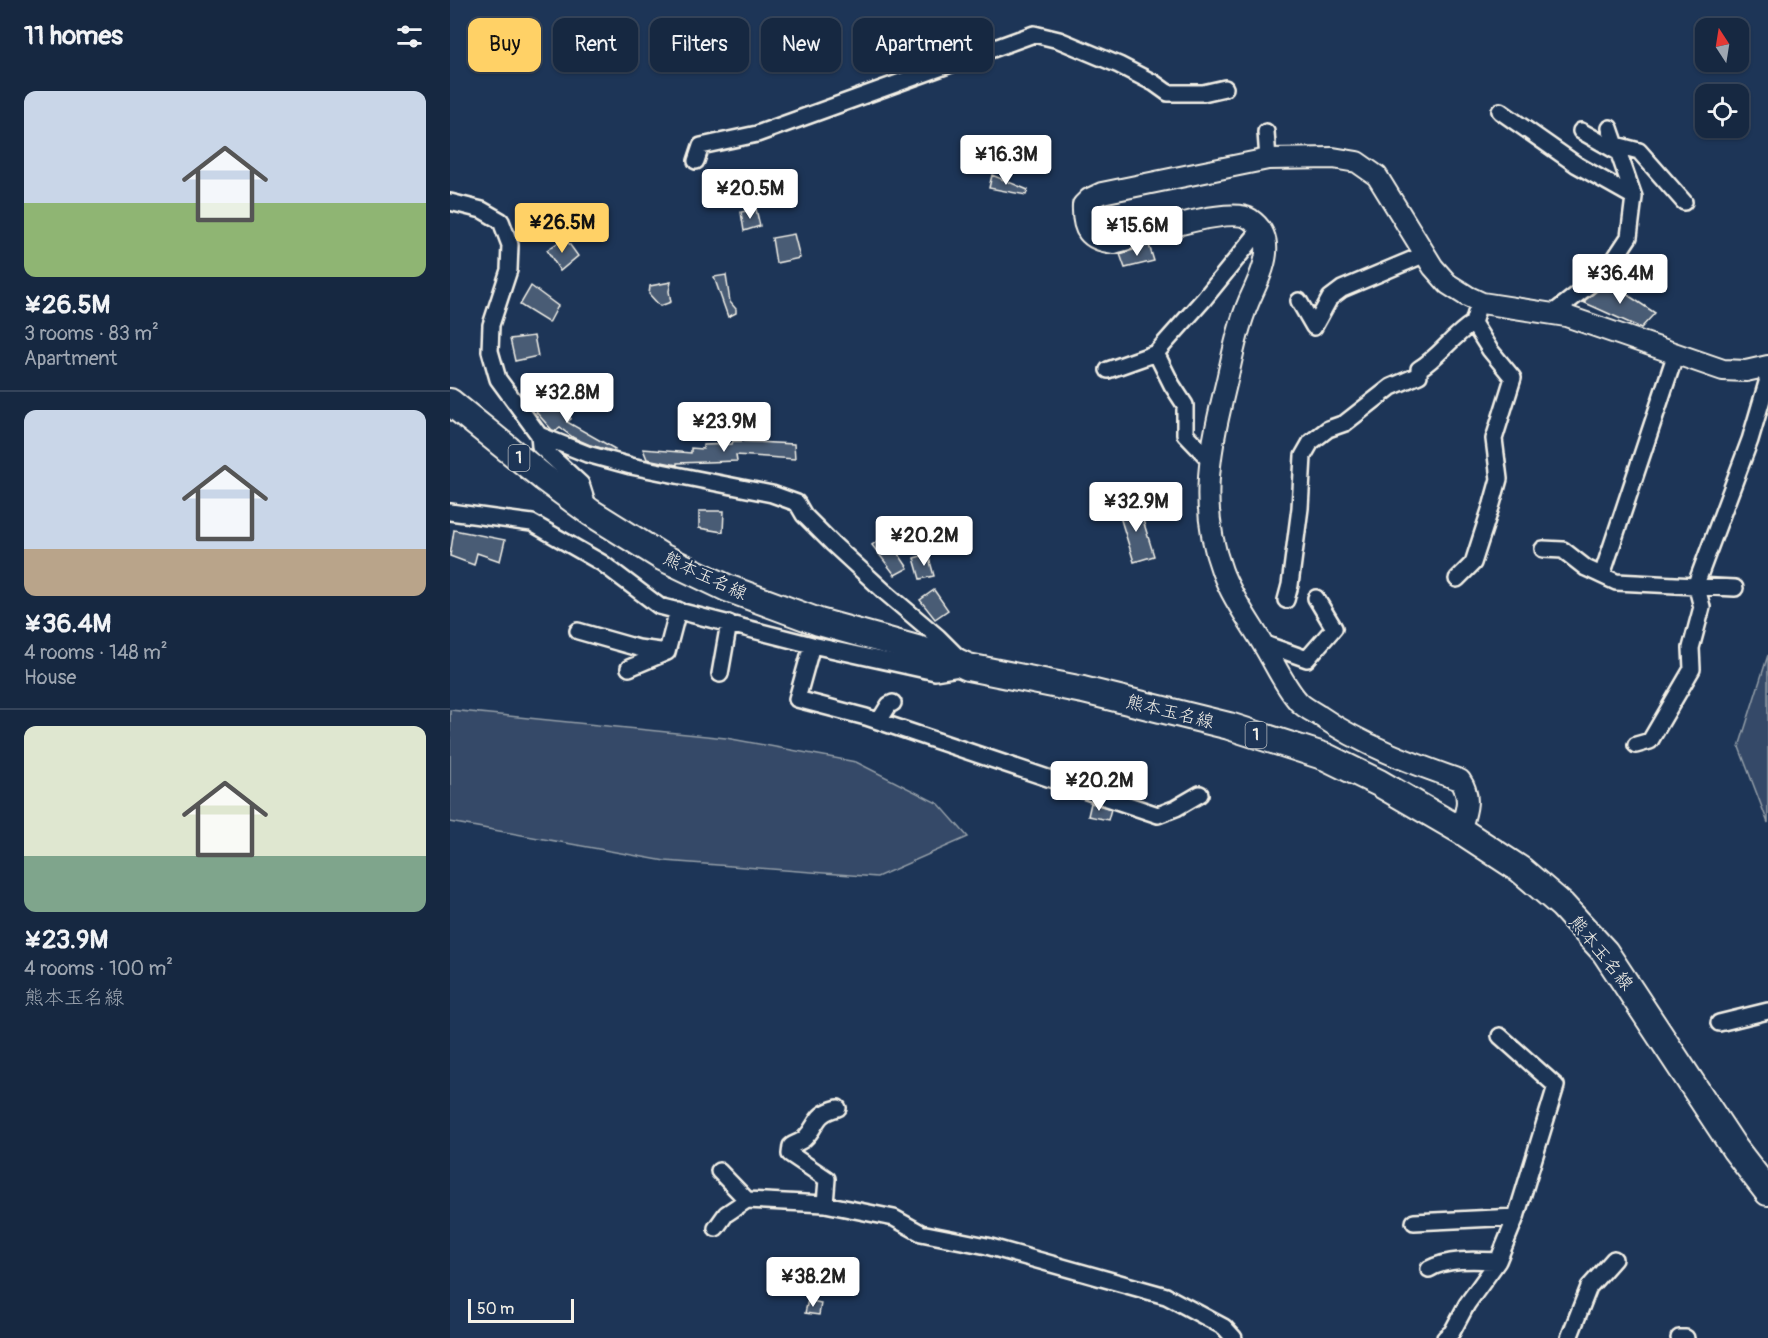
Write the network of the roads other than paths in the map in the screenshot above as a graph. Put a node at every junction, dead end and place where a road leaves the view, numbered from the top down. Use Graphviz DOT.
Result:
graph roads {
  1 [pos="1225,88"];
  2 [pos="1500,111"];
  3 [pos="1610,128"];
  4 [pos="1581,131"];
  5 [pos="1266,132"];
  6 [pos="1617,149"];
  7 [pos="1268,159"];
  8 [pos="696,161"];
  9 [pos="1634,197"];
  10 [pos="450,202"];
  11 [pos="1684,202"];
  12 [pos="1260,230"];
  13 [pos="1424,255"];
  14 [pos="1299,301"];
  15 [pos="1479,302"];
  16 [pos="1552,314"];
  17 [pos="1473,322"];
  18 [pos="1156,353"];
  19 [pos="1676,353"];
  20 [pos="1765,367"];
  21 [pos="1108,370"];
  22 [pos="450,402"];
  23 [pos="539,435"];
  24 [pos="1210,460"];
  25 [pos="450,512"];
  26 [pos="590,512"];
  27 [pos="1543,549"];
  28 [pos="1602,575"];
  29 [pos="1457,579"];
  30 [pos="1696,585"];
  31 [pos="1735,588"];
  32 [pos="1316,598"];
  33 [pos="1286,600"];
  34 [pos="678,610"];
  35 [pos="729,623"];
  36 [pos="578,631"];
  37 [pos="1262,643"];
  38 [pos="812,645"];
  39 [pos="667,652"];
  40 [pos="968,667"];
  41 [pos="629,668"];
  42 [pos="720,674"];
  43 [pos="893,704"];
  44 [pos="879,721"];
  45 [pos="1636,745"];
  46 [pos="1200,794"];
  47 [pos="1460,830"];
  48 [pos="1768,1011"];
  49 [pos="1719,1023"];
  50 [pos="1500,1036"];
  51 [pos="838,1108"];
  52 [pos="718,1171"];
  53 [pos="1768,1192"];
  54 [pos="747,1200"];
  55 [pos="825,1204"];
  56 [pos="1516,1217"];
  57 [pos="1414,1222"];
  58 [pos="716,1228"];
  59 [pos="1614,1258"];
  60 [pos="1498,1261"];
  61 [pos="1429,1269"];
  62 [pos="1234,1338"];
  63 [pos="1445,1338"];
  64 [pos="1569,1338"];
  65 [pos="1679,1338"];
  66 [pos="1686,1338"];
  1 -- 8 [label="street"];
  2 -- 9 [label="street"];
  3 -- 6 [label="street"];
  4 -- 6 [label="street"];
  5 -- 7 [label="street"];
  6 -- 9 [label="street"];
  6 -- 11 [label="street"];
  7 -- 12 [label="street"];
  7 -- 13 [label="street"];
  9 -- 16 [label="street"];
  10 -- 23 [label="street"];
  12 -- 18 [label="street"];
  12 -- 24 [label="street"];
  13 -- 14 [label="street"];
  13 -- 15 [label="street"];
  15 -- 16 [label="street"];
  15 -- 17 [label="street"];
  16 -- 19 [label="street"];
  17 -- 29 [label="street"];
  17 -- 33 [label="street"];
  18 -- 21 [label="street"];
  18 -- 24 [label="street"];
  19 -- 20 [label="street"];
  19 -- 28 [label="street"];
  20 -- 30 [label="street"];
  22 -- 26 [label="main road, 熊本玉名線 / 1"];
  23 -- 26 [label="street"];
  23 -- 40 [label="street"];
  24 -- 37 [label="street"];
  25 -- 34 [label="street"];
  26 -- 40 [label="main road, 熊本玉名線 / 1"];
  27 -- 28 [label="street"];
  28 -- 30 [label="street"];
  30 -- 31 [label="street"];
  30 -- 45 [label="street"];
  32 -- 37 [label="street"];
  34 -- 35 [label="street"];
  34 -- 39 [label="street"];
  35 -- 38 [label="street"];
  35 -- 42 [label="street"];
  36 -- 39 [label="street"];
  37 -- 47 [label="street"];
  38 -- 40 [label="street"];
  38 -- 44 [label="street"];
  39 -- 41 [label="street"];
  40 -- 47 [label="main road, 熊本玉名線 / 1"];
  43 -- 44 [label="street"];
  44 -- 46 [label="street"];
  47 -- 53 [label="main road, 熊本玉名線 / 1"];
  48 -- 49 [label="street"];
  50 -- 56 [label="street"];
  51 -- 55 [label="street"];
  52 -- 54 [label="street"];
  54 -- 55 [label="street"];
  54 -- 58 [label="street"];
  55 -- 62 [label="street"];
  56 -- 57 [label="street"];
  56 -- 60 [label="street"];
  59 -- 64 [label="street"];
  60 -- 61 [label="street"];
  60 -- 63 [label="street"];
  65 -- 66 [label="street"];
}
